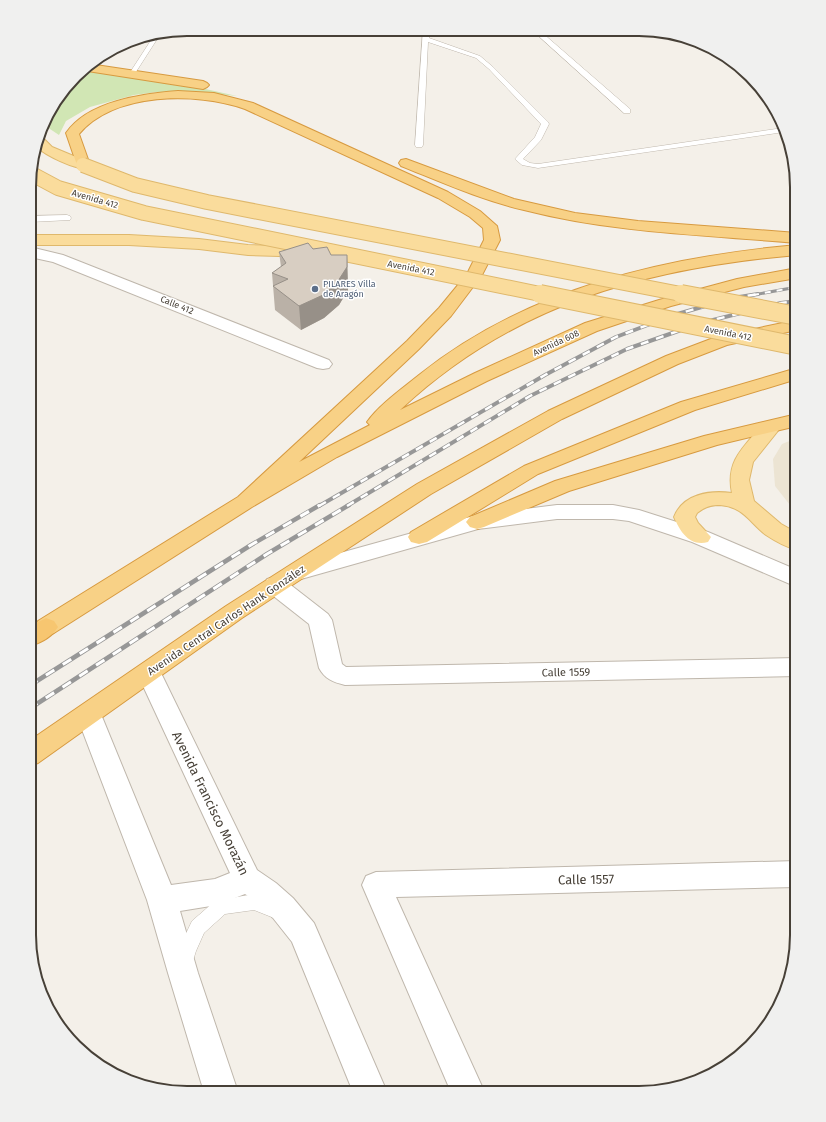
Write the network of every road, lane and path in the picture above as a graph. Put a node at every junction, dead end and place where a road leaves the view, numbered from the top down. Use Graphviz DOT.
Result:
graph roads {
  1 [pos="427,36"];
  2 [pos="542,36"];
  3 [pos="427,39"];
  4 [pos="154,40"];
  5 [pos="93,68"];
  6 [pos="132,74"];
  7 [pos="627,111"];
  8 [pos="325,126"];
  9 [pos="780,131"];
  10 [pos="42,145"];
  11 [pos="418,145"];
  12 [pos="398,159"];
  13 [pos="83,165"];
  14 [pos="36,176"];
  15 [pos="67,218"];
  16 [pos="36,219"];
  17 [pos="790,238"];
  18 [pos="36,240"];
  19 [pos="790,250"];
  20 [pos="330,252"];
  21 [pos="36,253"];
  22 [pos="790,274"];
  23 [pos="790,315"];
  24 [pos="790,326"];
  25 [pos="790,345"];
  26 [pos="323,364"];
  27 [pos="790,375"];
  28 [pos="790,422"];
  29 [pos="771,427"];
  30 [pos="359,439"];
  31 [pos="245,502"];
  32 [pos="744,503"];
  33 [pos="477,522"];
  34 [pos="419,537"];
  35 [pos="700,537"];
  36 [pos="790,539"];
  37 [pos="790,576"];
  38 [pos="284,580"];
  39 [pos="38,632"];
  40 [pos="790,667"];
  41 [pos="149,673"];
  42 [pos="89,714"];
  43 [pos="36,750"];
  44 [pos="790,874"];
  45 [pos="247,879"];
  46 [pos="162,900"];
  47 [pos="303,934"];
  48 [pos="183,973"];
  49 [pos="219,1086"];
  50 [pos="367,1086"];
  51 [pos="465,1086"];
  1 -- 3 [label="lane"];
  2 -- 7 [label="lane"];
  3 -- 9 [label="lane"];
  3 -- 11 [label="lane"];
  4 -- 6 [label="lane"];
  5 -- 6 [label="highway"];
  6 -- 8 [label="highway"];
  10 -- 13 [label="main road"];
  12 -- 17 [label="highway"];
  13 -- 23 [label="main road, bridge"];
  13 -- 31 [label="highway"];
  14 -- 20 [label="main road, Avenida 412, bridge"];
  15 -- 16 [label="lane"];
  18 -- 20 [label="main road, bridge"];
  19 -- 30 [label="highway"];
  20 -- 25 [label="main road, Avenida 412, bridge"];
  21 -- 26 [label="street, Calle 412"];
  22 -- 30 [label="highway, Avenida 608"];
  24 -- 38 [label="highway, Avenida Central Carlos Hank González"];
  27 -- 34 [label="highway"];
  28 -- 29 [label="highway"];
  29 -- 32 [label="main road"];
  29 -- 33 [label="highway"];
  30 -- 31 [label="highway, Avenida 608"];
  31 -- 39 [label="highway"];
  32 -- 35 [label="main road"];
  32 -- 36 [label="main road"];
  33 -- 34 [label="street"];
  33 -- 35 [label="street"];
  34 -- 38 [label="street"];
  35 -- 37 [label="street"];
  38 -- 40 [label="street, Calle 1559"];
  38 -- 41 [label="highway, Avenida Central Carlos Hank González"];
  41 -- 42 [label="highway, Avenida Central Carlos Hank González"];
  41 -- 45 [label="street, Avenida Francisco Morazán"];
  42 -- 43 [label="highway, Avenida Central Carlos Hank González"];
  42 -- 46 [label="street"];
  44 -- 51 [label="street, Calle 1557"];
  45 -- 46 [label="street"];
  45 -- 47 [label="street, Avenida Francisco Morazán"];
  46 -- 48 [label="street"];
  47 -- 48 [label="lane"];
  47 -- 50 [label="street, Avenida Francisco Morazán"];
  48 -- 49 [label="street"];
}
